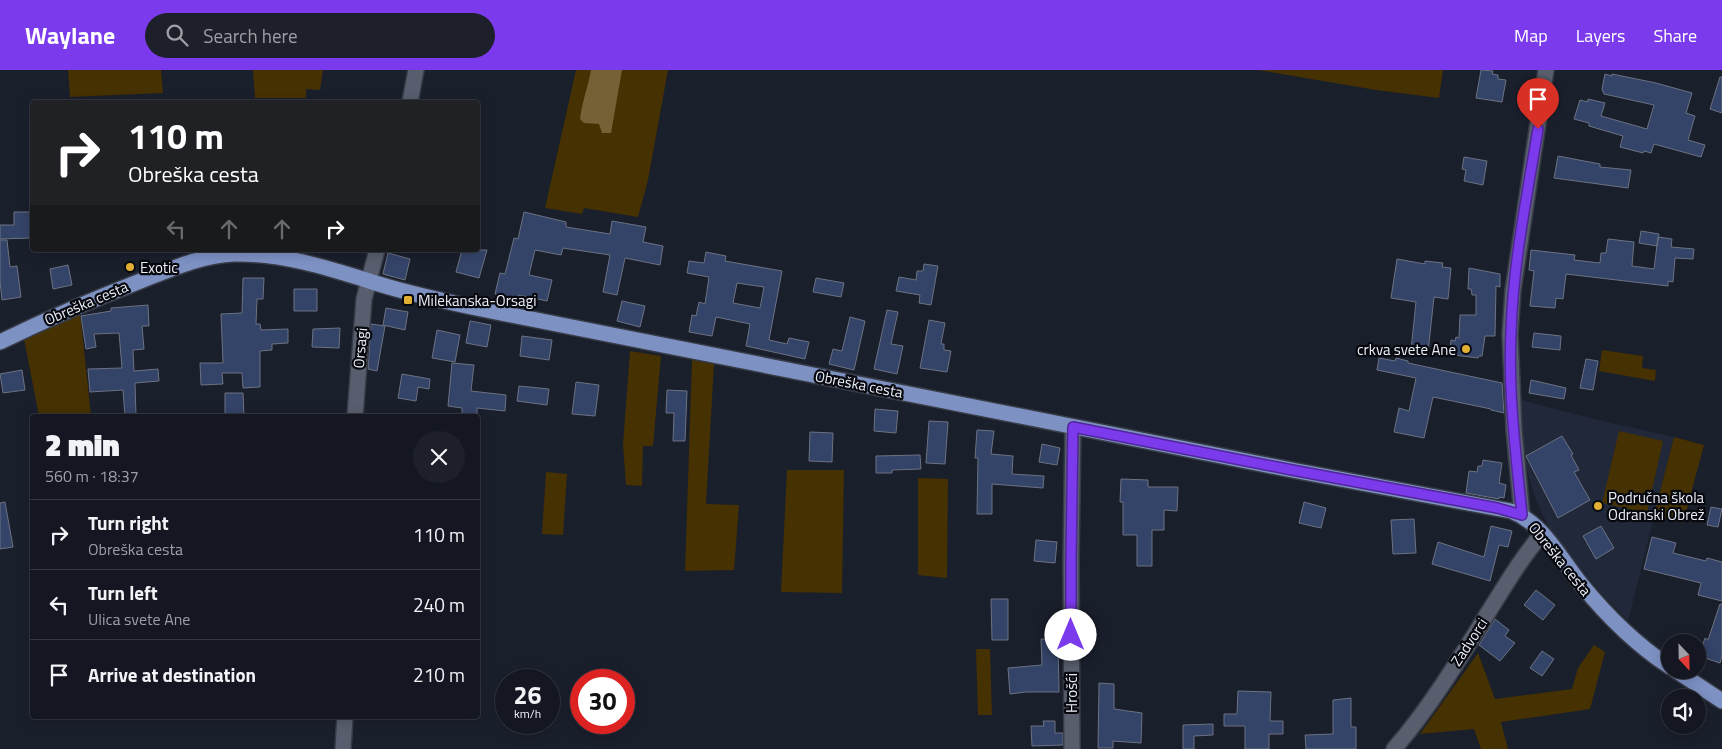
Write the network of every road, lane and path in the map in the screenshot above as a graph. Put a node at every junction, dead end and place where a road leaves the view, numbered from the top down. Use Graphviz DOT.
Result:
graph roads {
  1 [pos="416,70"];
  2 [pos="1546,70"];
  3 [pos="410,100"];
  4 [pos="376,252"];
  5 [pos="369,280"];
  6 [pos="0,342"];
  7 [pos="355,414"];
  8 [pos="1073,427"];
  9 [pos="1522,515"];
  10 [pos="1542,534"];
  11 [pos="1661,661"];
  12 [pos="1689,679"];
  13 [pos="1722,701"];
  14 [pos="345,719"];
  15 [pos="343,749"];
  16 [pos="1072,749"];
  17 [pos="1394,749"];
  1 -- 3 [label="street"];
  2 -- 9 [label="street"];
  4 -- 5 [label="street, Orsagi"];
  5 -- 6 [label="main road, Obreška cesta"];
  5 -- 7 [label="street, Orsagi"];
  5 -- 8 [label="main road, Obreška cesta"];
  8 -- 9 [label="main road, Obreška cesta"];
  8 -- 16 [label="street, Hrošći"];
  9 -- 10 [label="main road, Obreška cesta"];
  10 -- 11 [label="main road, Obreška cesta"];
  10 -- 17 [label="street, Zadvorci"];
  12 -- 13 [label="main road"];
  14 -- 15 [label="street"];
}
